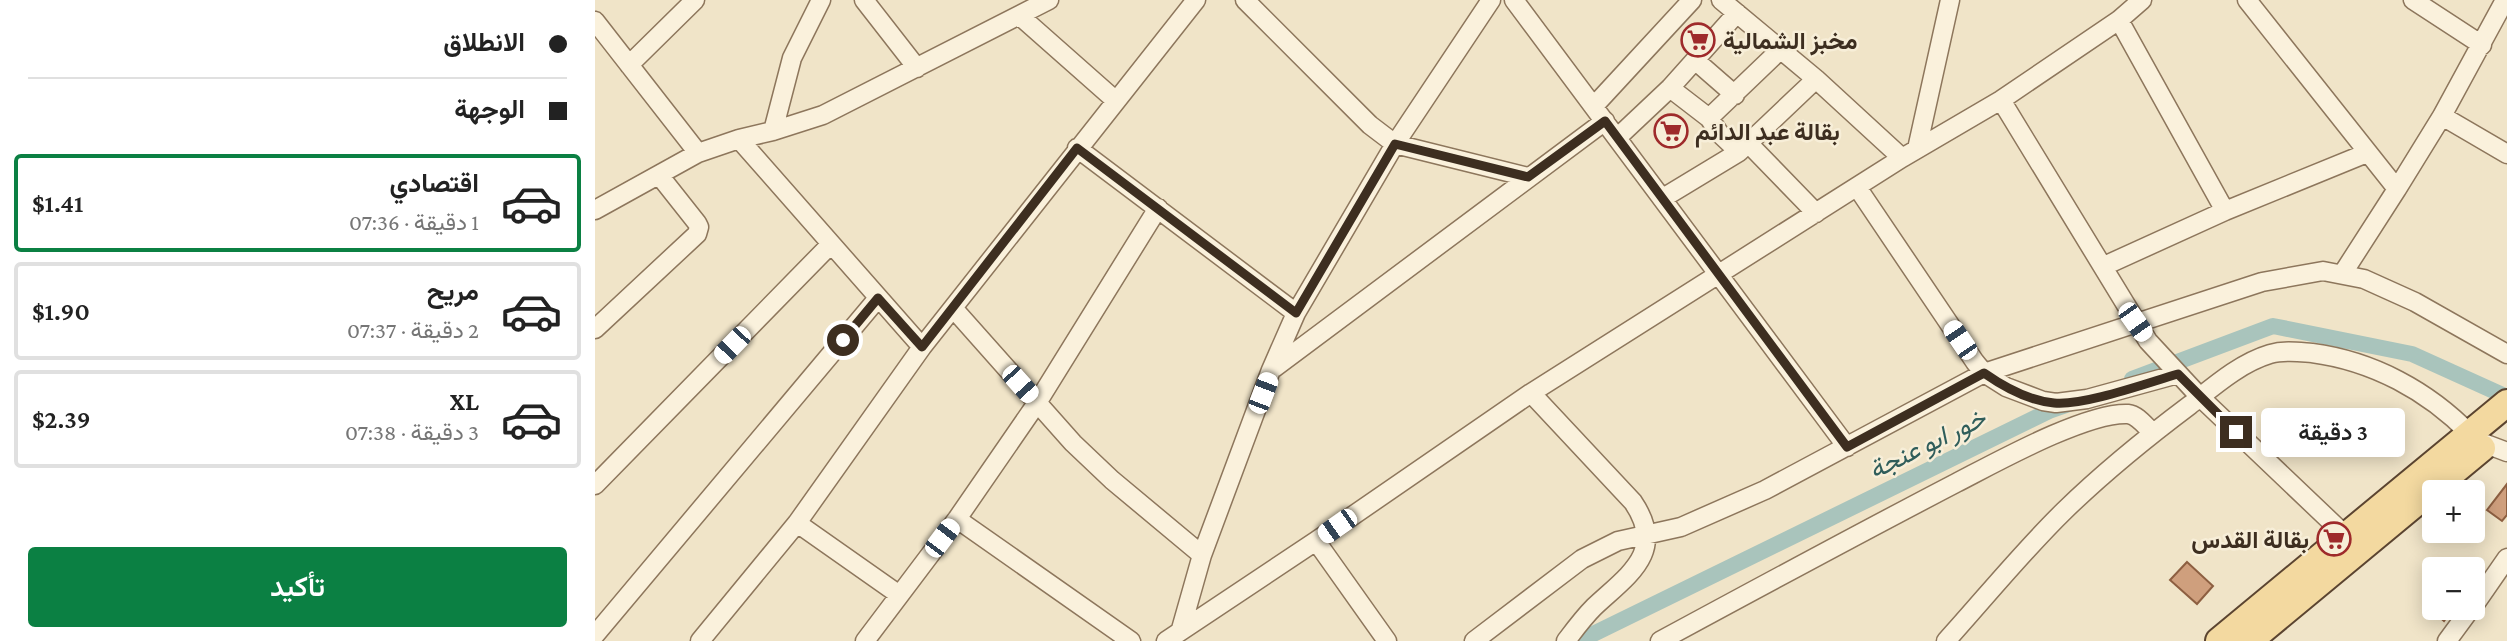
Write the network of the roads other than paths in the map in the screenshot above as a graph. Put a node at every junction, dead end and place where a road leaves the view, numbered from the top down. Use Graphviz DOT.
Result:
graph roads {
  1 [pos="695,0"];
  2 [pos="821,0"];
  3 [pos="864,0"];
  4 [pos="1049,0"];
  5 [pos="1196,0"];
  6 [pos="1245,0"];
  7 [pos="1491,0"];
  8 [pos="1514,0"];
  9 [pos="1692,0"];
  10 [pos="1721,0"];
  11 [pos="1950,0"];
  12 [pos="2142,0"];
  13 [pos="2247,0"];
  14 [pos="2413,0"];
  15 [pos="2505,0"];
  16 [pos="1264,7"];
  17 [pos="1737,13"];
  18 [pos="1020,16"];
  19 [pos="2119,20"];
  20 [pos="595,21"];
  21 [pos="2501,22"];
  22 [pos="2482,45"];
  23 [pos="1781,49"];
  24 [pos="1696,61"];
  25 [pos="629,65"];
  26 [pos="917,68"];
  27 [pos="1816,79"];
  28 [pos="1670,88"];
  29 [pos="1735,95"];
  30 [pos="1115,100"];
  31 [pos="2001,100"];
  32 [pos="1594,106"];
  33 [pos="2442,116"];
  34 [pos="1709,118"];
  35 [pos="1605,121"];
  36 [pos="773,131"];
  37 [pos="1618,137"];
  38 [pos="739,139"];
  39 [pos="1395,144"];
  40 [pos="1077,148"];
  41 [pos="1743,148"];
  42 [pos="698,153"];
  43 [pos="2367,153"];
  44 [pos="2507,153"];
  45 [pos="1910,154"];
  46 [pos="659,174"];
  47 [pos="1528,177"];
  48 [pos="1857,187"];
  49 [pos="2397,189"];
  50 [pos="1663,198"];
  51 [pos="1158,208"];
  52 [pos="595,209"];
  53 [pos="2225,211"];
  54 [pos="1816,213"];
  55 [pos="830,245"];
  56 [pos="2104,266"];
  57 [pos="2343,273"];
  58 [pos="1719,274"];
  59 [pos="878,298"];
  60 [pos="953,308"];
  61 [pos="1296,313"];
  62 [pos="2135,322"];
  63 [pos="595,329"];
  64 [pos="922,347"];
  65 [pos="2507,354"];
  66 [pos="1271,370"];
  67 [pos="1984,373"];
  68 [pos="2178,374"];
  69 [pos="1531,393"];
  70 [pos="2200,397"];
  71 [pos="1037,403"];
  72 [pos="2507,403"];
  73 [pos="2153,433"];
  74 [pos="2492,436"];
  75 [pos="1847,447"];
  76 [pos="595,485"];
  77 [pos="957,519"];
  78 [pos="796,523"];
  79 [pos="1647,534"];
  80 [pos="2347,537"];
  81 [pos="1316,541"];
  82 [pos="1202,555"];
  83 [pos="2507,558"];
  84 [pos="2485,589"];
  85 [pos="898,594"];
  86 [pos="2462,620"];
  87 [pos="595,635"];
  88 [pos="1173,637"];
  89 [pos="700,641"];
  90 [pos="866,641"];
  91 [pos="1131,641"];
  92 [pos="1387,641"];
  93 [pos="1474,641"];
  94 [pos="1566,641"];
  95 [pos="1660,641"];
  96 [pos="1946,641"];
  97 [pos="2219,641"];
  98 [pos="2249,641"];
  99 [pos="2447,641"];
  1 -- 25 [label="street"];
  2 -- 36 [label="street"];
  3 -- 26 [label="street"];
  4 -- 18 [label="street"];
  5 -- 30 [label="street"];
  6 -- 16 [label="street"];
  7 -- 39 [label="street"];
  8 -- 32 [label="street"];
  9 -- 32 [label="street"];
  10 -- 17 [label="street"];
  11 -- 45 [label="street"];
  12 -- 19 [label="street"];
  13 -- 43 [label="street"];
  14 -- 22 [label="street"];
  15 -- 21 [label="street"];
  16 -- 39 [label="street"];
  17 -- 23 [label="street"];
  17 -- 24 [label="street"];
  18 -- 26 [label="street"];
  18 -- 30 [label="street"];
  19 -- 31 [label="street"];
  19 -- 53 [label="street"];
  20 -- 25 [label="street"];
  21 -- 22 [label="street"];
  22 -- 33 [label="street"];
  23 -- 27 [label="street"];
  23 -- 29 [label="street"];
  24 -- 28 [label="street"];
  24 -- 29 [label="street"];
  25 -- 42 [label="street"];
  26 -- 36 [label="street"];
  27 -- 41 [label="street"];
  27 -- 45 [label="street"];
  28 -- 34 [label="street"];
  28 -- 37 [label="street"];
  29 -- 34 [label="street"];
  30 -- 40 [label="street"];
  31 -- 45 [label="street"];
  31 -- 56 [label="street"];
  32 -- 35 [label="street"];
  33 -- 44 [label="street"];
  33 -- 49 [label="street"];
  34 -- 41 [label="street"];
  35 -- 37 [label="street"];
  35 -- 47 [label="street"];
  36 -- 38 [label="street"];
  37 -- 50 [label="street"];
  38 -- 42 [label="street"];
  38 -- 55 [label="street"];
  39 -- 47 [label="street"];
  39 -- 61 [label="street"];
  40 -- 51 [label="street"];
  40 -- 60 [label="street"];
  41 -- 50 [label="street"];
  41 -- 54 [label="street"];
  42 -- 46 [label="street"];
  43 -- 49 [label="street"];
  43 -- 53 [label="street"];
  45 -- 48 [label="street"];
  46 -- 52 [label="street"];
  46 -- 63 [label="street"];
  47 -- 66 [label="street"];
  48 -- 54 [label="street"];
  48 -- 67 [label="street"];
  49 -- 57 [label="street"];
  50 -- 58 [label="street"];
  51 -- 61 [label="street"];
  51 -- 71 [label="street"];
  53 -- 56 [label="street"];
  54 -- 58 [label="street"];
  55 -- 59 [label="street"];
  55 -- 76 [label="street"];
  56 -- 62 [label="street"];
  57 -- 62 [label="street"];
  57 -- 65 [label="street"];
  58 -- 69 [label="street"];
  58 -- 75 [label="street"];
  59 -- 64 [label="street"];
  59 -- 87 [label="street"];
  60 -- 64 [label="street"];
  60 -- 71 [label="street"];
  61 -- 66 [label="street"];
  62 -- 67 [label="street"];
  62 -- 68 [label="street"];
  64 -- 78 [label="street"];
  66 -- 82 [label="street"];
  67 -- 68 [label="street"];
  67 -- 75 [label="street"];
  68 -- 70 [label="street"];
  69 -- 79 [label="street"];
  69 -- 81 [label="street"];
  70 -- 73 [label="street"];
  70 -- 74 [label="street"];
  70 -- 80 [label="street"];
  71 -- 77 [label="street"];
  71 -- 82 [label="street"];
  72 -- 74 [label="main road"];
  73 -- 95 [label="street"];
  73 -- 96 [label="street"];
  74 -- 80 [label="main road"];
  74 -- 98 [label="main road"];
  75 -- 79 [label="street"];
  77 -- 85 [label="street"];
  77 -- 91 [label="street"];
  78 -- 85 [label="street"];
  78 -- 89 [label="street"];
  79 -- 93 [label="street"];
  79 -- 94 [label="street"];
  80 -- 97 [label="main road"];
  81 -- 88 [label="street"];
  81 -- 92 [label="street"];
  82 -- 88 [label="street"];
  83 -- 84 [label="street"];
  85 -- 90 [label="street"];
  86 -- 99 [label="street"];
}
